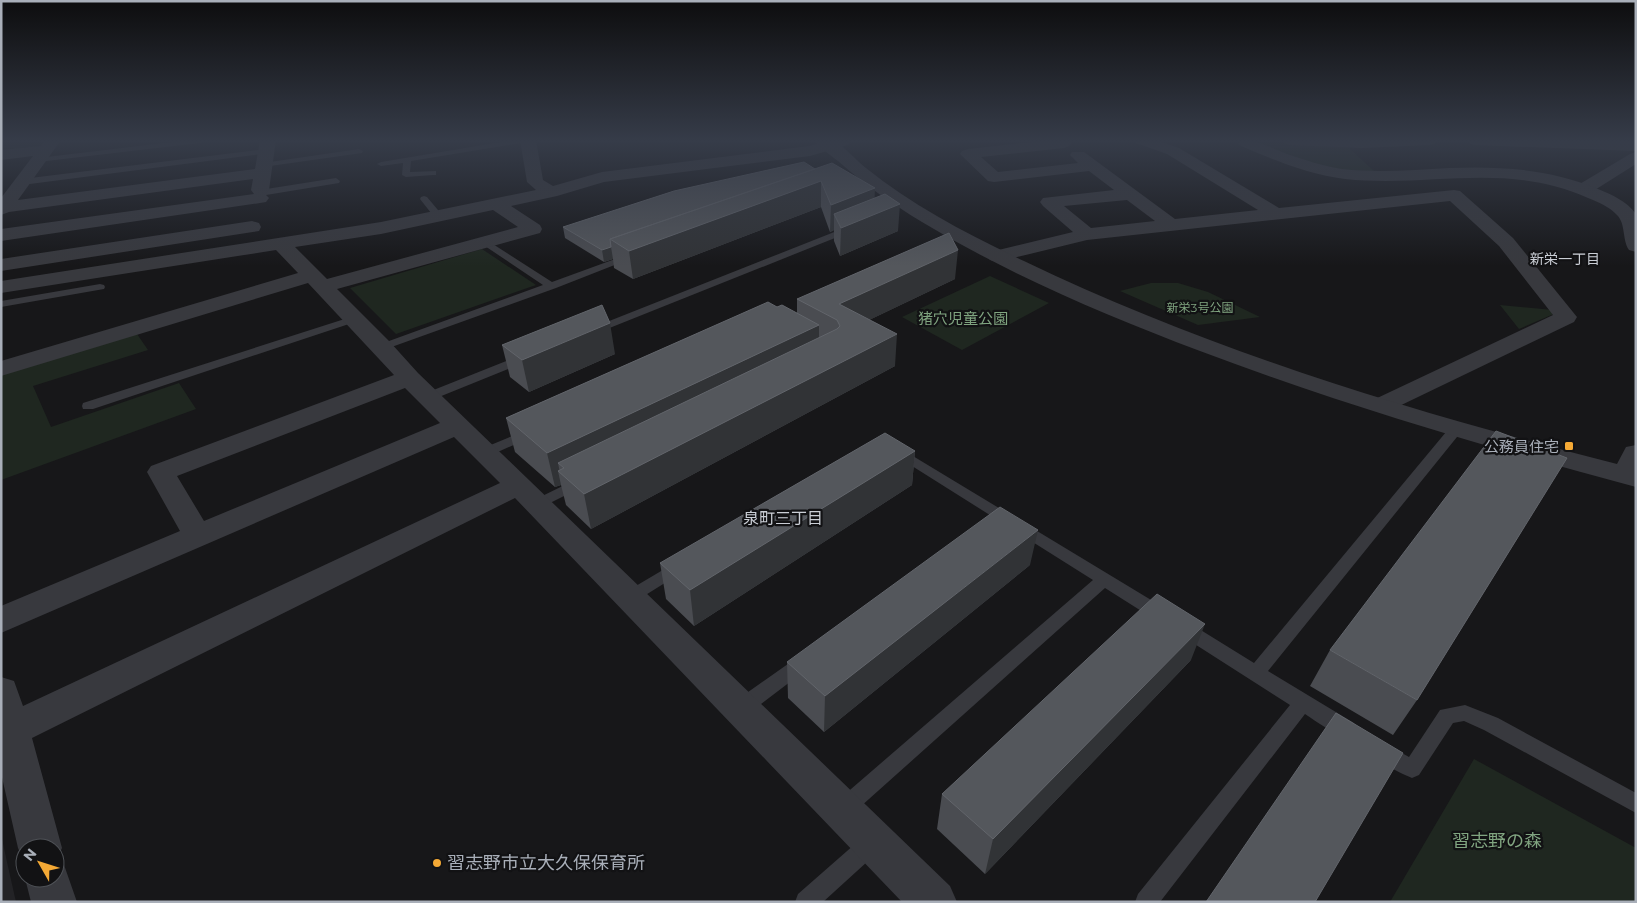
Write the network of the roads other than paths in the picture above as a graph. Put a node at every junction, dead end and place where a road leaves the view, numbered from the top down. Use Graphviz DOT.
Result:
graph roads {
  1 [pos="19,182"];
  2 [pos="128,182"];
  3 [pos="262,182"];
  4 [pos="336,182"];
  5 [pos="535,182"];
  6 [pos="587,182"];
  7 [pos="865,182"];
  8 [pos="1113,182"];
  9 [pos="1224,182"];
  10 [pos="1559,182"];
  11 [pos="1595,182"];
  12 [pos="1584,189"];
  13 [pos="551,192"];
  14 [pos="1130,194"];
  15 [pos="260,195"];
  16 [pos="424,199"];
  17 [pos="496,204"];
  18 [pos="3,205"];
  19 [pos="1630,211"];
  20 [pos="1278,215"];
  21 [pos="438,216"];
  22 [pos="858,225"];
  23 [pos="1173,226"];
  24 [pos="252,227"];
  25 [pos="1087,234"];
  26 [pos="1,235"];
  27 [pos="485,242"];
  28 [pos="281,244"];
  29 [pos="1636,246"];
  30 [pos="248,250"];
  31 [pos="645,252"];
  32 [pos="997,256"];
  33 [pos="1,265"];
  34 [pos="317,281"];
  35 [pos="552,286"];
  36 [pos="1,287"];
  37 [pos="100,288"];
  38 [pos="1,304"];
  39 [pos="354,319"];
  40 [pos="585,334"];
  41 [pos="382,347"];
  42 [pos="539,352"];
  43 [pos="1,369"];
  44 [pos="419,387"];
  45 [pos="1382,405"];
  46 [pos="88,406"];
  47 [pos="458,425"];
  48 [pos="540,428"];
  49 [pos="1456,429"];
  50 [pos="885,443"];
  51 [pos="486,452"];
  52 [pos="1632,468"];
  53 [pos="591,477"];
  54 [pos="528,494"];
  55 [pos="1000,514"];
  56 [pos="984,526"];
  57 [pos="198,536"];
  58 [pos="689,561"];
  59 [pos="1105,579"];
  60 [pos="630,596"];
  61 [pos="1,620"];
  62 [pos="812,655"];
  63 [pos="1256,673"];
  64 [pos="1,692"];
  65 [pos="1302,703"];
  66 [pos="741,708"];
  67 [pos="9,731"];
  68 [pos="1636,804"];
  69 [pos="842,810"];
  70 [pos="37,838"];
  71 [pos="874,841"];
  72 [pos="50,888"];
  73 [pos="54,902"];
  74 [pos="806,902"];
  75 [pos="934,902"];
  76 [pos="1146,902"];
  1 -- 18 [label="street"];
  2 -- 18 [label="street"];
  3 -- 15 [label="street"];
  4 -- 15 [label="lane"];
  5 -- 13 [label="street"];
  6 -- 13 [label="street"];
  7 -- 32 [label="street"];
  8 -- 14 [label="street"];
  9 -- 20 [label="street"];
  10 -- 12 [label="street"];
  11 -- 12 [label="street"];
  12 -- 19 [label="street"];
  13 -- 17 [label="street"];
  14 -- 23 [label="street"];
  14 -- 25 [label="street"];
  15 -- 24 [label="street"];
  15 -- 26 [label="street"];
  16 -- 21 [label="lane"];
  17 -- 21 [label="street"];
  17 -- 27 [label="street"];
  19 -- 29 [label="street"];
  20 -- 23 [label="street"];
  20 -- 45 [label="street"];
  21 -- 28 [label="street"];
  22 -- 40 [label="lane"];
  23 -- 25 [label="street"];
  24 -- 30 [label="street"];
  24 -- 33 [label="street"];
  25 -- 32 [label="street"];
  27 -- 34 [label="street"];
  27 -- 35 [label="lane"];
  28 -- 30 [label="street"];
  28 -- 34 [label="street"];
  30 -- 36 [label="street"];
  31 -- 35 [label="lane"];
  32 -- 45 [label="street"];
  34 -- 39 [label="street"];
  34 -- 43 [label="street"];
  35 -- 41 [label="lane"];
  37 -- 38 [label="lane"];
  39 -- 41 [label="street"];
  39 -- 46 [label="lane"];
  41 -- 44 [label="street"];
  42 -- 44 [label="lane"];
  44 -- 47 [label="street"];
  44 -- 57 [label="street"];
  45 -- 49 [label="street"];
  47 -- 51 [label="street"];
  47 -- 57 [label="street"];
  48 -- 51 [label="lane"];
  49 -- 52 [label="street"];
  49 -- 63 [label="lane"];
  50 -- 55 [label="lane"];
  51 -- 54 [label="street"];
  53 -- 54 [label="lane"];
  54 -- 60 [label="street"];
  54 -- 67 [label="street"];
  55 -- 56 [label="lane"];
  55 -- 59 [label="lane"];
  57 -- 61 [label="street"];
  58 -- 60 [label="lane"];
  59 -- 63 [label="lane"];
  59 -- 69 [label="lane"];
  60 -- 66 [label="street"];
  62 -- 66 [label="lane"];
  63 -- 65 [label="lane"];
  64 -- 67 [label="street"];
  65 -- 68 [label="lane"];
  65 -- 76 [label="lane"];
  66 -- 69 [label="street"];
  67 -- 70 [label="street"];
  69 -- 71 [label="street"];
  71 -- 74 [label="lane"];
  71 -- 75 [label="street"];
  72 -- 73 [label="street"];
}
